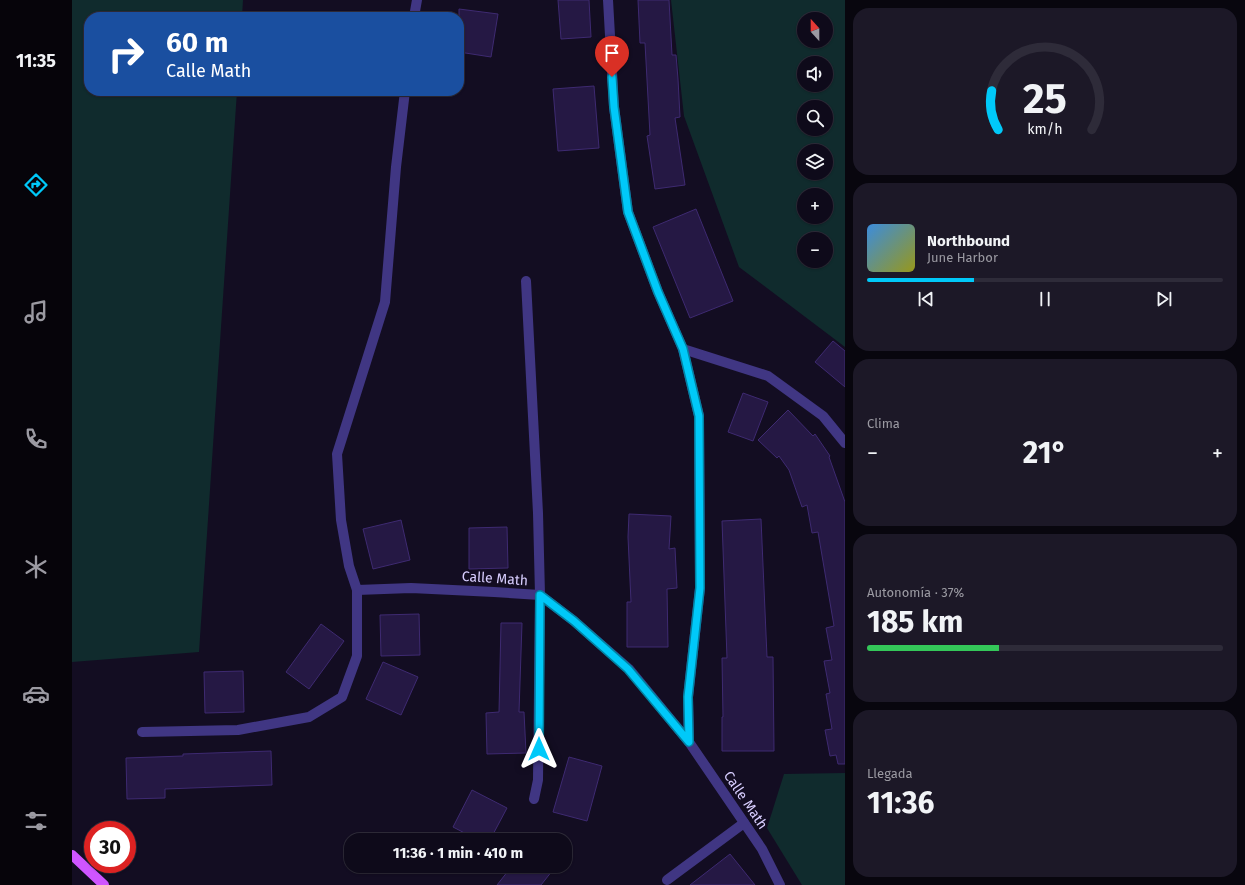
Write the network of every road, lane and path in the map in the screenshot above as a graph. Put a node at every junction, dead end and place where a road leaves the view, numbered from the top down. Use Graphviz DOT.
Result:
graph roads {
  1 [pos="416,0"];
  2 [pos="608,0"];
  3 [pos="415,12"];
  4 [pos="404,96"];
  5 [pos="526,281"];
  6 [pos="683,349"];
  7 [pos="845,443"];
  8 [pos="357,590"];
  9 [pos="540,595"];
  10 [pos="142,732"];
  11 [pos="689,742"];
  12 [pos="534,799"];
  13 [pos="744,823"];
  14 [pos="72,855"];
  15 [pos="667,880"];
  16 [pos="104,885"];
  17 [pos="780,885"];
  1 -- 3 [label="street"];
  2 -- 6 [label="street"];
  4 -- 8 [label="street"];
  5 -- 9 [label="street"];
  6 -- 7 [label="street"];
  6 -- 11 [label="street"];
  8 -- 9 [label="street, Calle Math"];
  8 -- 10 [label="street"];
  9 -- 11 [label="street, Calle Math"];
  9 -- 12 [label="street"];
  11 -- 13 [label="street, Calle Math"];
  13 -- 15 [label="street"];
  13 -- 17 [label="street, Calle Math"];
  14 -- 16 [label="main road"];
}
